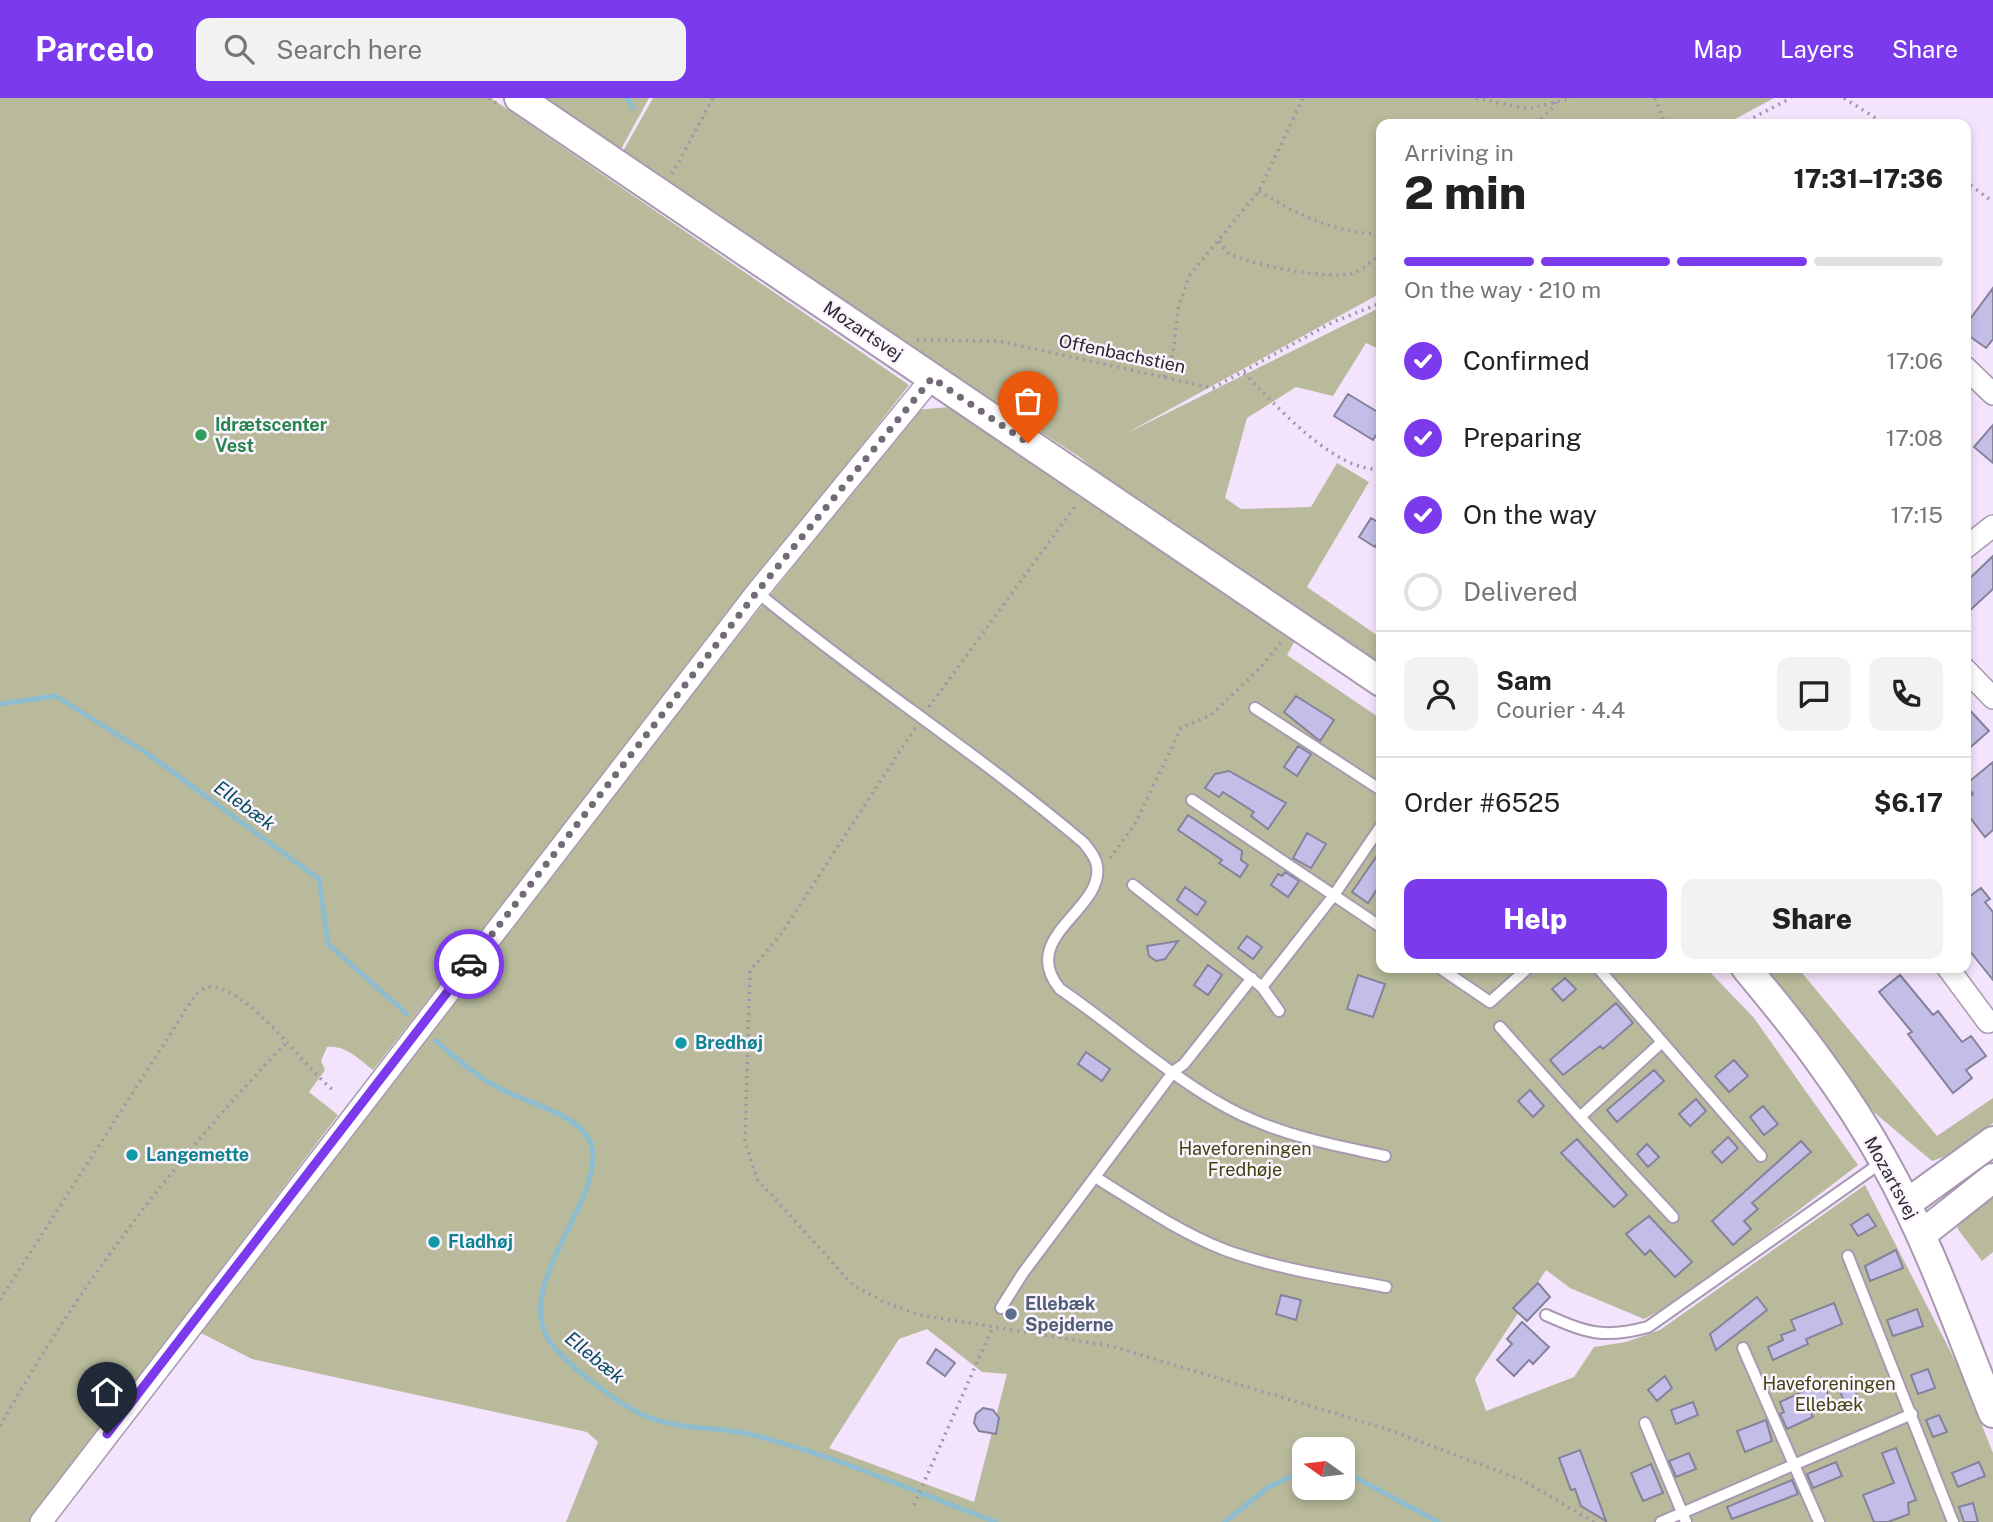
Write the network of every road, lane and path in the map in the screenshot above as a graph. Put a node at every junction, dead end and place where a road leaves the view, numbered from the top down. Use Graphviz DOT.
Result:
graph roads {
  1 [pos="519,98"];
  2 [pos="713,98"];
  3 [pos="1303,98"];
  4 [pos="1476,98"];
  5 [pos="1555,98"];
  6 [pos="1572,98"];
  7 [pos="1655,98"];
  8 [pos="1791,98"];
  9 [pos="1844,98"];
  10 [pos="1555,105"];
  11 [pos="1541,119"];
  12 [pos="1663,119"];
  13 [pos="1751,119"];
  14 [pos="1877,119"];
  15 [pos="1971,186"];
  16 [pos="1259,191"];
  17 [pos="662,194"];
  18 [pos="1993,202"];
  19 [pos="1376,233"];
  20 [pos="1219,241"];
  21 [pos="1376,257"];
  22 [pos="1376,305"];
  23 [pos="912,339"];
  24 [pos="1244,373"];
  25 [pos="1971,374"];
  26 [pos="1164,377"];
  27 [pos="932,378"];
  28 [pos="1993,394"];
  29 [pos="1376,469"];
  30 [pos="1091,485"];
  31 [pos="1993,526"];
  32 [pos="1971,543"];
  33 [pos="757,592"];
  34 [pos="1294,623"];
  35 [pos="1971,675"];
  36 [pos="1376,679"];
  37 [pos="1993,698"];
  38 [pos="1255,708"];
  39 [pos="922,717"];
  40 [pos="1376,787"];
  41 [pos="1192,800"];
  42 [pos="1376,834"];
  43 [pos="1097,873"];
  44 [pos="1132,885"];
  45 [pos="1334,895"];
  46 [pos="1376,924"];
  47 [pos="1447,973"];
  48 [pos="1522,973"];
  49 [pos="1602,973"];
  50 [pos="1750,973"];
  51 [pos="1952,973"];
  52 [pos="1252,978"];
  53 [pos="1262,987"];
  54 [pos="1279,1011"];
  55 [pos="1988,1021"];
  56 [pos="1500,1027"];
  57 [pos="287,1042"];
  58 [pos="1662,1042"];
  59 [pos="1174,1071"];
  60 [pos="333,1090"];
  61 [pos="1580,1117"];
  62 [pos="1993,1141"];
  63 [pos="1385,1156"];
  64 [pos="1761,1156"];
  65 [pos="1884,1161"];
  66 [pos="1095,1177"];
  67 [pos="1993,1178"];
  68 [pos="1906,1204"];
  69 [pos="1673,1217"];
  70 [pos="1921,1234"];
  71 [pos="1848,1256"];
  72 [pos="1387,1287"];
  73 [pos="0,1300"];
  74 [pos="1001,1308"];
  75 [pos="1546,1315"];
  76 [pos="993,1326"];
  77 [pos="1743,1348"];
  78 [pos="1993,1413"];
  79 [pos="1912,1414"];
  80 [pos="1645,1423"];
  81 [pos="0,1426"];
  82 [pos="1796,1463"];
  83 [pos="914,1505"];
  84 [pos="1684,1518"];
  85 [pos="41,1522"];
  86 [pos="1594,1522"];
  87 [pos="1661,1522"];
  88 [pos="1819,1522"];
  89 [pos="1953,1522"];
  1 -- 17 [label="street, Mozartsvej"];
  2 -- 17 [label="path"];
  3 -- 16 [label="path"];
  4 -- 10 [label="path"];
  5 -- 10 [label="path"];
  6 -- 10 [label="path"];
  7 -- 12 [label="path"];
  8 -- 13 [label="path"];
  9 -- 14 [label="path"];
  10 -- 11 [label="path"];
  15 -- 18 [label="path"];
  16 -- 19 [label="path"];
  16 -- 20 [label="path"];
  17 -- 27 [label="street, Mozartsvej"];
  20 -- 21 [label="path"];
  20 -- 26 [label="path"];
  22 -- 24 [label="path, Offenbachstien"];
  23 -- 26 [label="path, Offenbachstien"];
  24 -- 26 [label="path, Offenbachstien"];
  24 -- 29 [label="path"];
  25 -- 28 [label="street"];
  27 -- 30 [label="street, Mozartsvej"];
  27 -- 33 [label="street"];
  30 -- 34 [label="street, Mozartsvej"];
  30 -- 39 [label="path"];
  31 -- 32 [label="street"];
  33 -- 39 [label="lane"];
  33 -- 85 [label="street"];
  34 -- 36 [label="street, Mozartsvej"];
  34 -- 43 [label="path"];
  35 -- 37 [label="street"];
  38 -- 40 [label="lane"];
  39 -- 43 [label="lane"];
  39 -- 76 [label="path"];
  41 -- 45 [label="lane"];
  42 -- 45 [label="lane"];
  43 -- 59 [label="lane"];
  44 -- 52 [label="lane"];
  45 -- 46 [label="lane"];
  45 -- 53 [label="lane"];
  47 -- 48 [label="lane"];
  49 -- 58 [label="lane"];
  50 -- 65 [label="street, Mozartsvej"];
  51 -- 55 [label="street"];
  52 -- 53 [label="lane"];
  52 -- 59 [label="lane"];
  53 -- 54 [label="lane"];
  56 -- 61 [label="lane"];
  57 -- 60 [label="path"];
  57 -- 73 [label="path"];
  57 -- 81 [label="path"];
  58 -- 61 [label="lane"];
  58 -- 64 [label="lane"];
  59 -- 63 [label="lane"];
  59 -- 66 [label="lane"];
  61 -- 69 [label="lane"];
  62 -- 68 [label="street"];
  65 -- 68 [label="street, Mozartsvej"];
  65 -- 75 [label="lane"];
  66 -- 72 [label="lane"];
  66 -- 74 [label="lane"];
  67 -- 70 [label="street"];
  68 -- 70 [label="street, Mozartsvej"];
  70 -- 78 [label="street, Mozartsvej"];
  71 -- 79 [label="lane"];
  74 -- 76 [label="path"];
  76 -- 83 [label="path"];
  76 -- 86 [label="path"];
  77 -- 82 [label="lane"];
  79 -- 82 [label="lane"];
  79 -- 89 [label="lane"];
  80 -- 84 [label="lane"];
  82 -- 84 [label="lane"];
  82 -- 88 [label="lane"];
  84 -- 87 [label="lane"];
}
